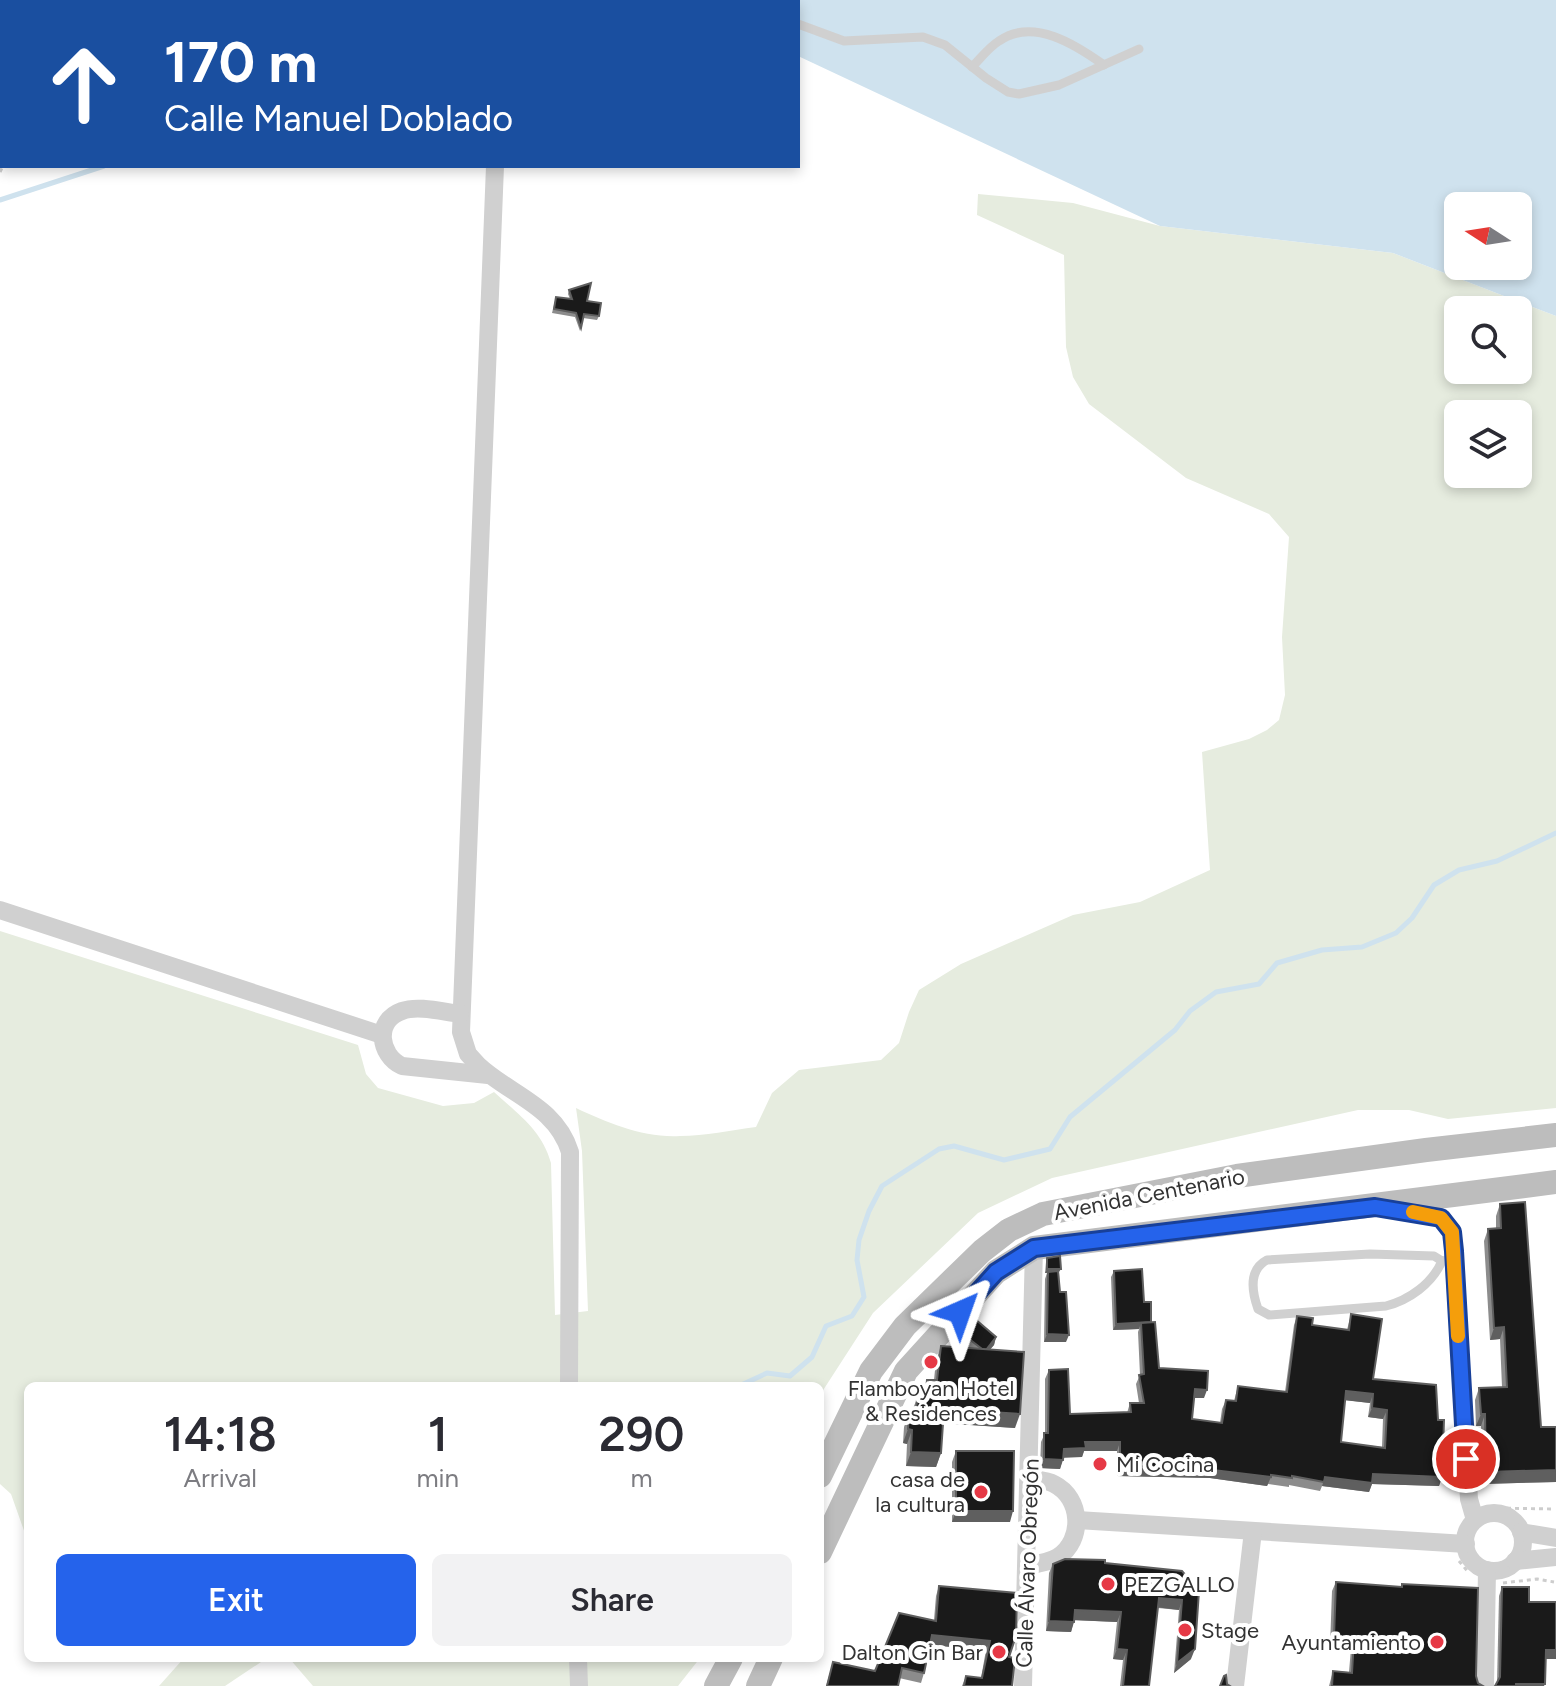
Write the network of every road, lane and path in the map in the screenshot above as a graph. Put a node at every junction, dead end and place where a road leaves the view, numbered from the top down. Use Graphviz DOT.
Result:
graph roads {
  1 [pos="800,25"];
  2 [pos="1139,49"];
  3 [pos="1104,65"];
  4 [pos="972,67"];
  5 [pos="495,168"];
  6 [pos="0,910"];
  7 [pos="460,1014"];
  8 [pos="382,1035"];
  9 [pos="488,1075"];
  10 [pos="1556,1135"];
  11 [pos="1556,1182"];
  12 [pos="1375,1207"];
  13 [pos="1034,1248"];
  14 [pos="1448,1260"];
  15 [pos="569,1382"];
  16 [pos="824,1468"];
  17 [pos="1030,1479"];
  18 [pos="1555,1509"];
  19 [pos="1474,1514"];
  20 [pos="1077,1520"];
  21 [pos="1253,1531"];
  22 [pos="1521,1532"];
  23 [pos="1556,1538"];
  24 [pos="1460,1543"];
  25 [pos="824,1544"];
  26 [pos="1556,1557"];
  27 [pos="1515,1561"];
  28 [pos="1028,1565"];
  29 [pos="1487,1575"];
  30 [pos="1554,1582"];
  31 [pos="578,1662"];
  32 [pos="729,1662"];
  33 [pos="769,1662"];
  34 [pos="579,1686"];
  35 [pos="716,1686"];
  36 [pos="758,1686"];
  37 [pos="1023,1686"];
  38 [pos="1235,1686"];
  39 [pos="1485,1686"];
  1 -- 4 [label="lane"];
  2 -- 3 [label="lane"];
  3 -- 4 [label="lane"];
  3 -- 4 [label="lane"];
  5 -- 7 [label="street"];
  6 -- 8 [label="street"];
  7 -- 8 [label="street"];
  7 -- 9 [label="street"];
  8 -- 9 [label="street"];
  9 -- 15 [label="street"];
  10 -- 16 [label="main road, Avenida Centenario"];
  11 -- 12 [label="main road, Avenida Centenario"];
  12 -- 13 [label="main road, Avenida Centenario"];
  12 -- 14 [label="street"];
  13 -- 17 [label="street, Calle Álvaro Obregón"];
  13 -- 25 [label="main road, Avenida Centenario"];
  14 -- 14 [label="lane"];
  14 -- 19 [label="street"];
  17 -- 20 [label="street"];
  17 -- 28 [label="street, Calle Álvaro Obregón"];
  18 -- 19 [label="path"];
  19 -- 22 [label="street"];
  19 -- 24 [label="street"];
  20 -- 21 [label="street"];
  20 -- 28 [label="street"];
  21 -- 24 [label="street"];
  21 -- 38 [label="street"];
  22 -- 23 [label="street"];
  22 -- 27 [label="street"];
  24 -- 29 [label="street"];
  24 -- 29 [label="path"];
  26 -- 27 [label="street"];
  27 -- 29 [label="street"];
  28 -- 37 [label="street, Calle Álvaro Obregón"];
  29 -- 30 [label="path"];
  29 -- 39 [label="street"];
  31 -- 34 [label="street"];
  32 -- 35 [label="main road"];
  33 -- 36 [label="main road"];
}
